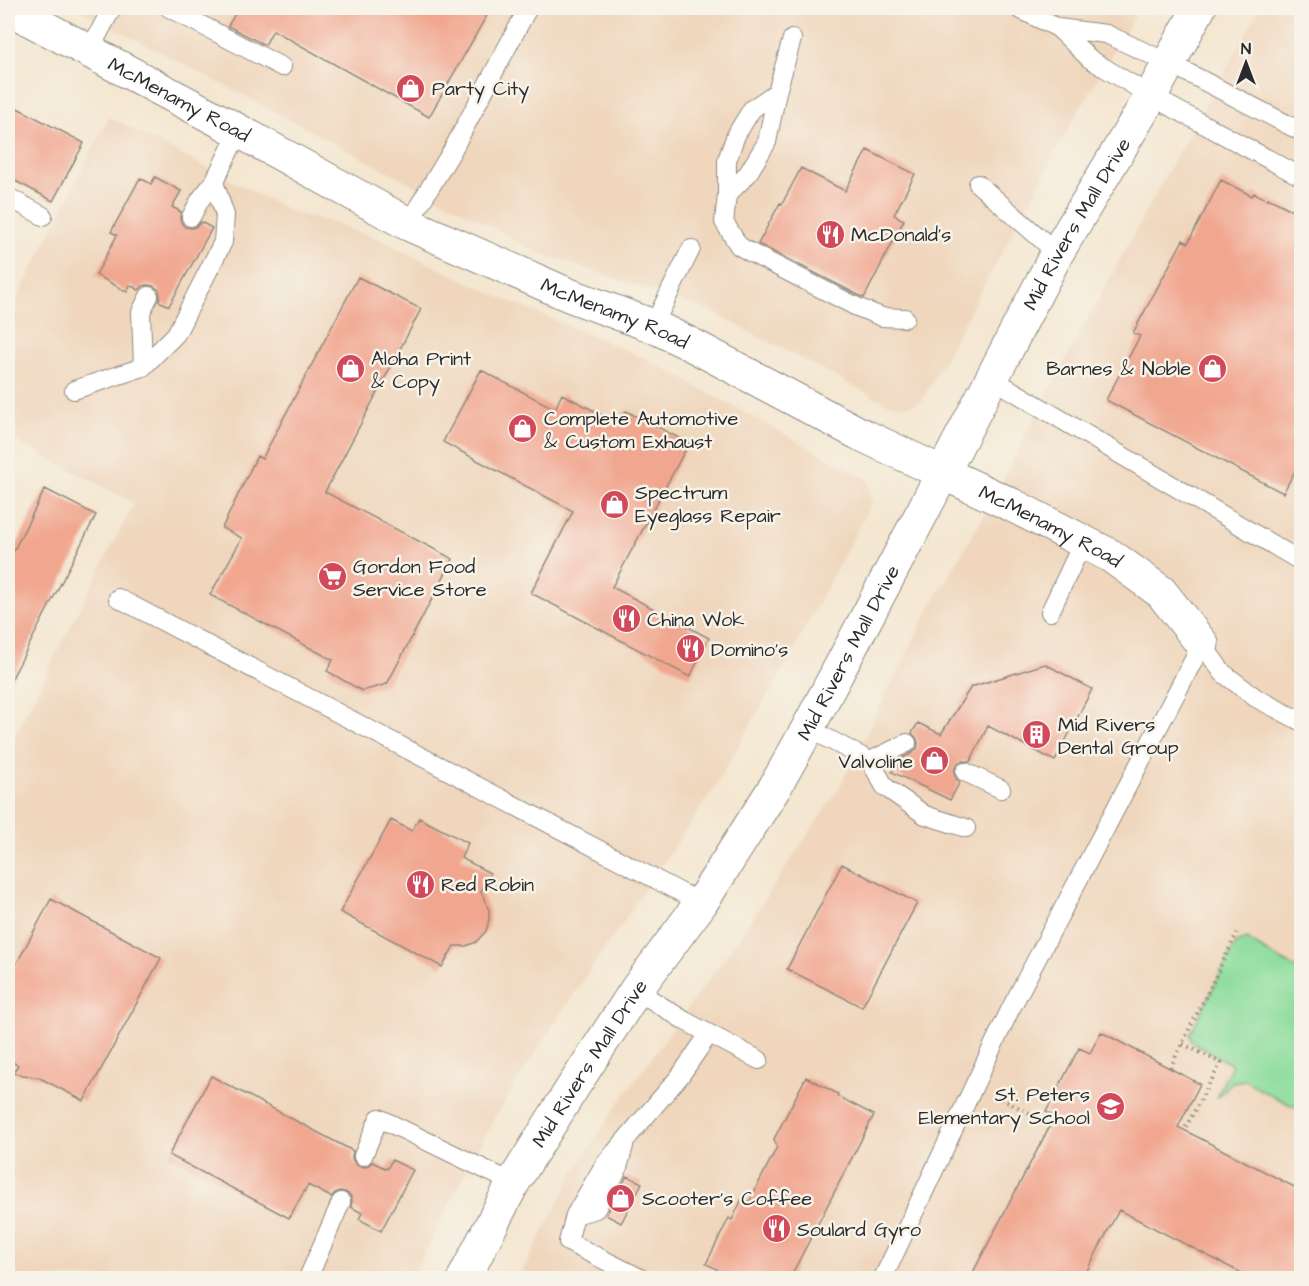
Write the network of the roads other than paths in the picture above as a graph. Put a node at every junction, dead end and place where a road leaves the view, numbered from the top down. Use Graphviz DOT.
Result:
graph roads {
  1 [pos="8,8"];
  2 [pos="112,8"];
  3 [pos="169,8"];
  4 [pos="528,8"];
  5 [pos="1017,8"];
  6 [pos="1198,8"];
  7 [pos="1058,28"];
  8 [pos="792,39"];
  9 [pos="88,51"];
  10 [pos="1169,63"];
  11 [pos="282,67"];
  12 [pos="777,93"];
  13 [pos="1151,96"];
  14 [pos="239,131"];
  15 [pos="1302,132"];
  16 [pos="1302,174"];
  17 [pos="214,182"];
  18 [pos="978,184"];
  19 [pos="727,195"];
  20 [pos="8,197"];
  21 [pos="43,216"];
  22 [pos="191,217"];
  23 [pos="408,224"];
  24 [pos="691,249"];
  25 [pos="1057,253"];
  26 [pos="149,296"];
  27 [pos="905,318"];
  28 [pos="653,326"];
  29 [pos="143,367"];
  30 [pos="991,378"];
  31 [pos="74,390"];
  32 [pos="943,472"];
  33 [pos="1083,542"];
  34 [pos="1302,562"];
  35 [pos="118,598"];
  36 [pos="1050,612"];
  37 [pos="1202,644"];
  38 [pos="1302,722"];
  39 [pos="808,728"];
  40 [pos="907,743"];
  41 [pos="870,761"];
  42 [pos="965,772"];
  43 [pos="1001,789"];
  44 [pos="966,828"];
  45 [pos="701,903"];
  46 [pos="636,990"];
  47 [pos="709,1034"];
  48 [pos="759,1060"];
  49 [pos="363,1156"];
  50 [pos="513,1183"];
  51 [pos="341,1202"];
  52 [pos="308,1278"];
  53 [pos="464,1278"];
  54 [pos="640,1278"];
  55 [pos="883,1278"];
  1 -- 9 [label="main road, McMenamy Road"];
  2 -- 9 [label="lane"];
  3 -- 11 [label="lane"];
  4 -- 23 [label="lane"];
  5 -- 7 [label="lane"];
  6 -- 10 [label="main road, Mid Rivers Mall Drive"];
  7 -- 10 [label="lane"];
  7 -- 13 [label="lane"];
  8 -- 12 [label="lane"];
  9 -- 14 [label="main road, McMenamy Road"];
  10 -- 13 [label="main road, Mid Rivers Mall Drive"];
  10 -- 15 [label="lane"];
  12 -- 19 [label="lane"];
  12 -- 19 [label="lane"];
  13 -- 16 [label="lane"];
  13 -- 25 [label="main road, Mid Rivers Mall Drive"];
  14 -- 17 [label="lane"];
  14 -- 23 [label="main road, McMenamy Road"];
  17 -- 22 [label="lane"];
  17 -- 29 [label="lane"];
  18 -- 25 [label="lane"];
  19 -- 27 [label="lane"];
  20 -- 21 [label="lane"];
  23 -- 28 [label="main road, McMenamy Road"];
  24 -- 28 [label="lane"];
  25 -- 30 [label="main road, Mid Rivers Mall Drive"];
  26 -- 29 [label="lane"];
  28 -- 32 [label="main road, McMenamy Road"];
  29 -- 31 [label="lane"];
  30 -- 32 [label="main road, Mid Rivers Mall Drive"];
  30 -- 34 [label="lane"];
  32 -- 33 [label="main road, McMenamy Road"];
  32 -- 39 [label="main road, Mid Rivers Mall Drive"];
  33 -- 36 [label="lane"];
  33 -- 37 [label="main road, McMenamy Road"];
  35 -- 45 [label="lane"];
  37 -- 38 [label="lane"];
  37 -- 55 [label="lane"];
  39 -- 41 [label="lane"];
  39 -- 45 [label="main road, Mid Rivers Mall Drive"];
  40 -- 41 [label="lane"];
  41 -- 44 [label="lane"];
  42 -- 43 [label="lane"];
  45 -- 46 [label="main road, Mid Rivers Mall Drive"];
  46 -- 47 [label="lane"];
  46 -- 50 [label="main road, Mid Rivers Mall Drive"];
  47 -- 48 [label="lane"];
  47 -- 54 [label="lane"];
  49 -- 50 [label="lane"];
  50 -- 53 [label="main road, Mid Rivers Mall Drive"];
  51 -- 52 [label="lane"];
}
